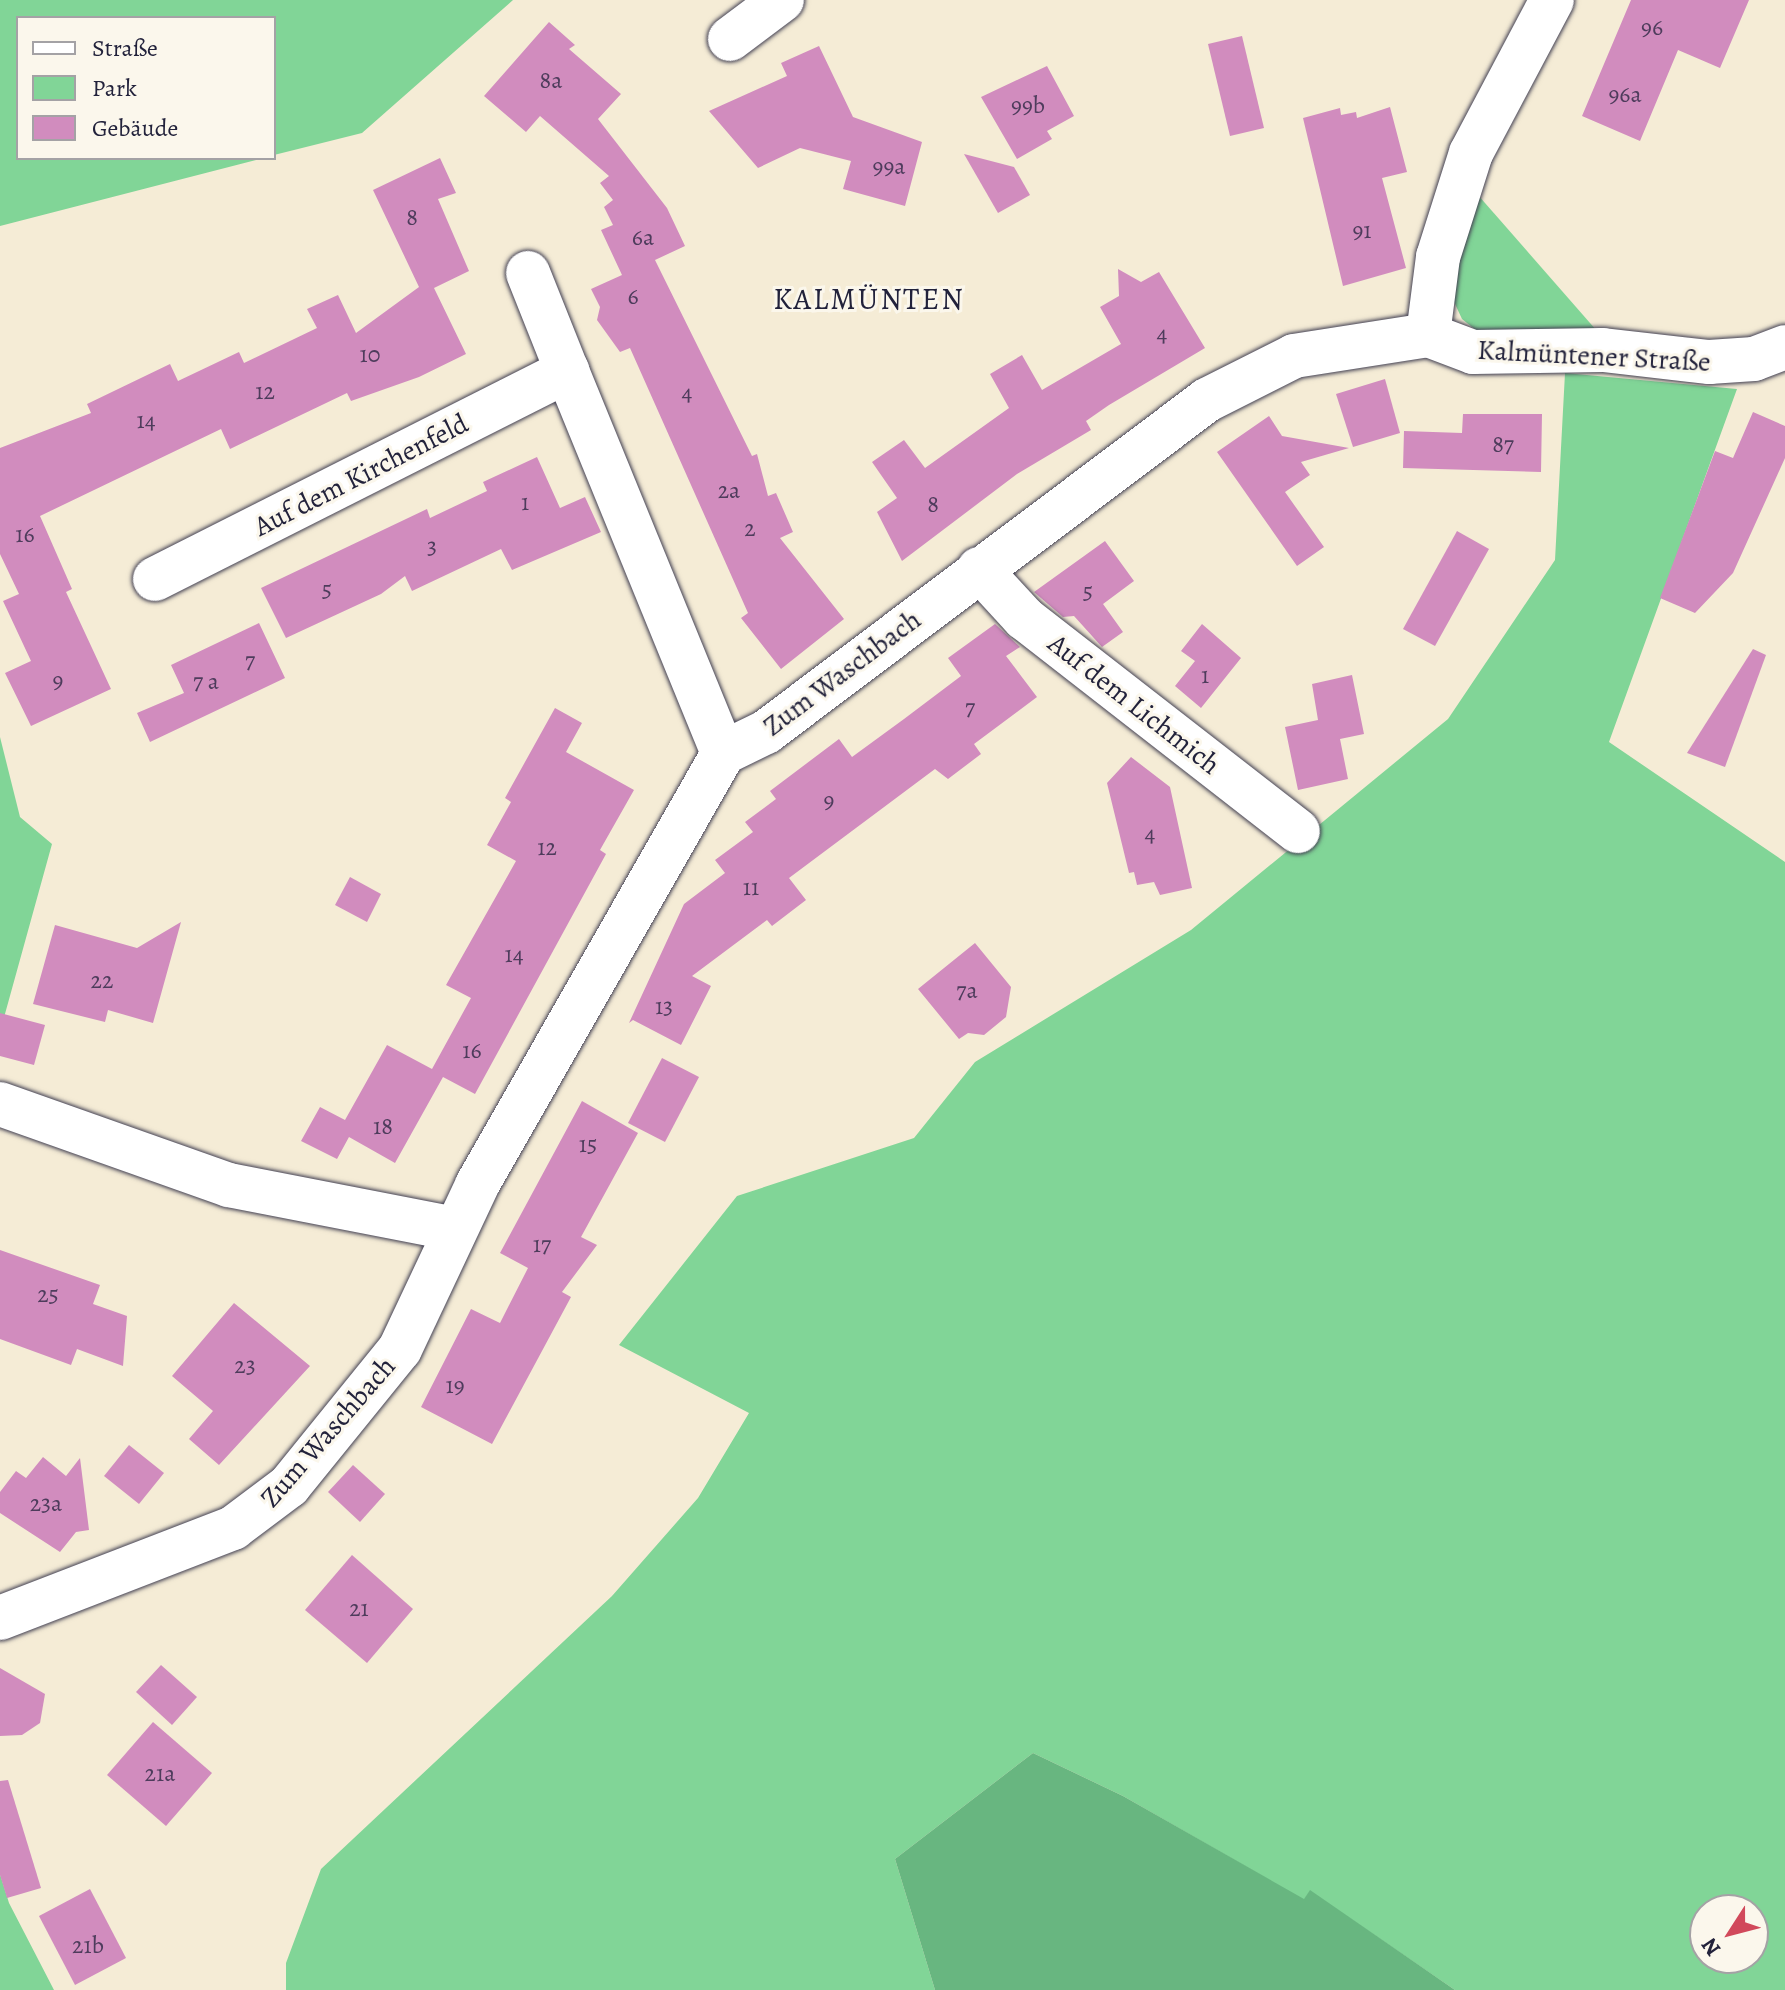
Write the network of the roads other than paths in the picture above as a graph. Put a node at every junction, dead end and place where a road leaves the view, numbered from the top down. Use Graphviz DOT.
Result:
graph roads {
  1 [pos="782,0"];
  2 [pos="1552,0"];
  3 [pos="730,39"];
  4 [pos="528,273"];
  5 [pos="1428,335"];
  6 [pos="1785,347"];
  7 [pos="567,371"];
  8 [pos="979,569"];
  9 [pos="155,579"];
  10 [pos="723,753"];
  11 [pos="1298,831"];
  12 [pos="0,1104"];
  13 [pos="455,1229"];
  14 [pos="0,1618"];
  1 -- 3 [label="street"];
  2 -- 5 [label="street"];
  4 -- 7 [label="street"];
  5 -- 6 [label="street, Kalmüntener Straße"];
  5 -- 8 [label="street, Zum Waschbach"];
  7 -- 9 [label="street, Auf dem Kirchenfeld"];
  7 -- 10 [label="street"];
  8 -- 10 [label="street, Zum Waschbach"];
  8 -- 11 [label="street, Auf dem Lichmich"];
  10 -- 13 [label="street, Zum Waschbach"];
  12 -- 13 [label="street"];
  13 -- 14 [label="street, Zum Waschbach"];
}
